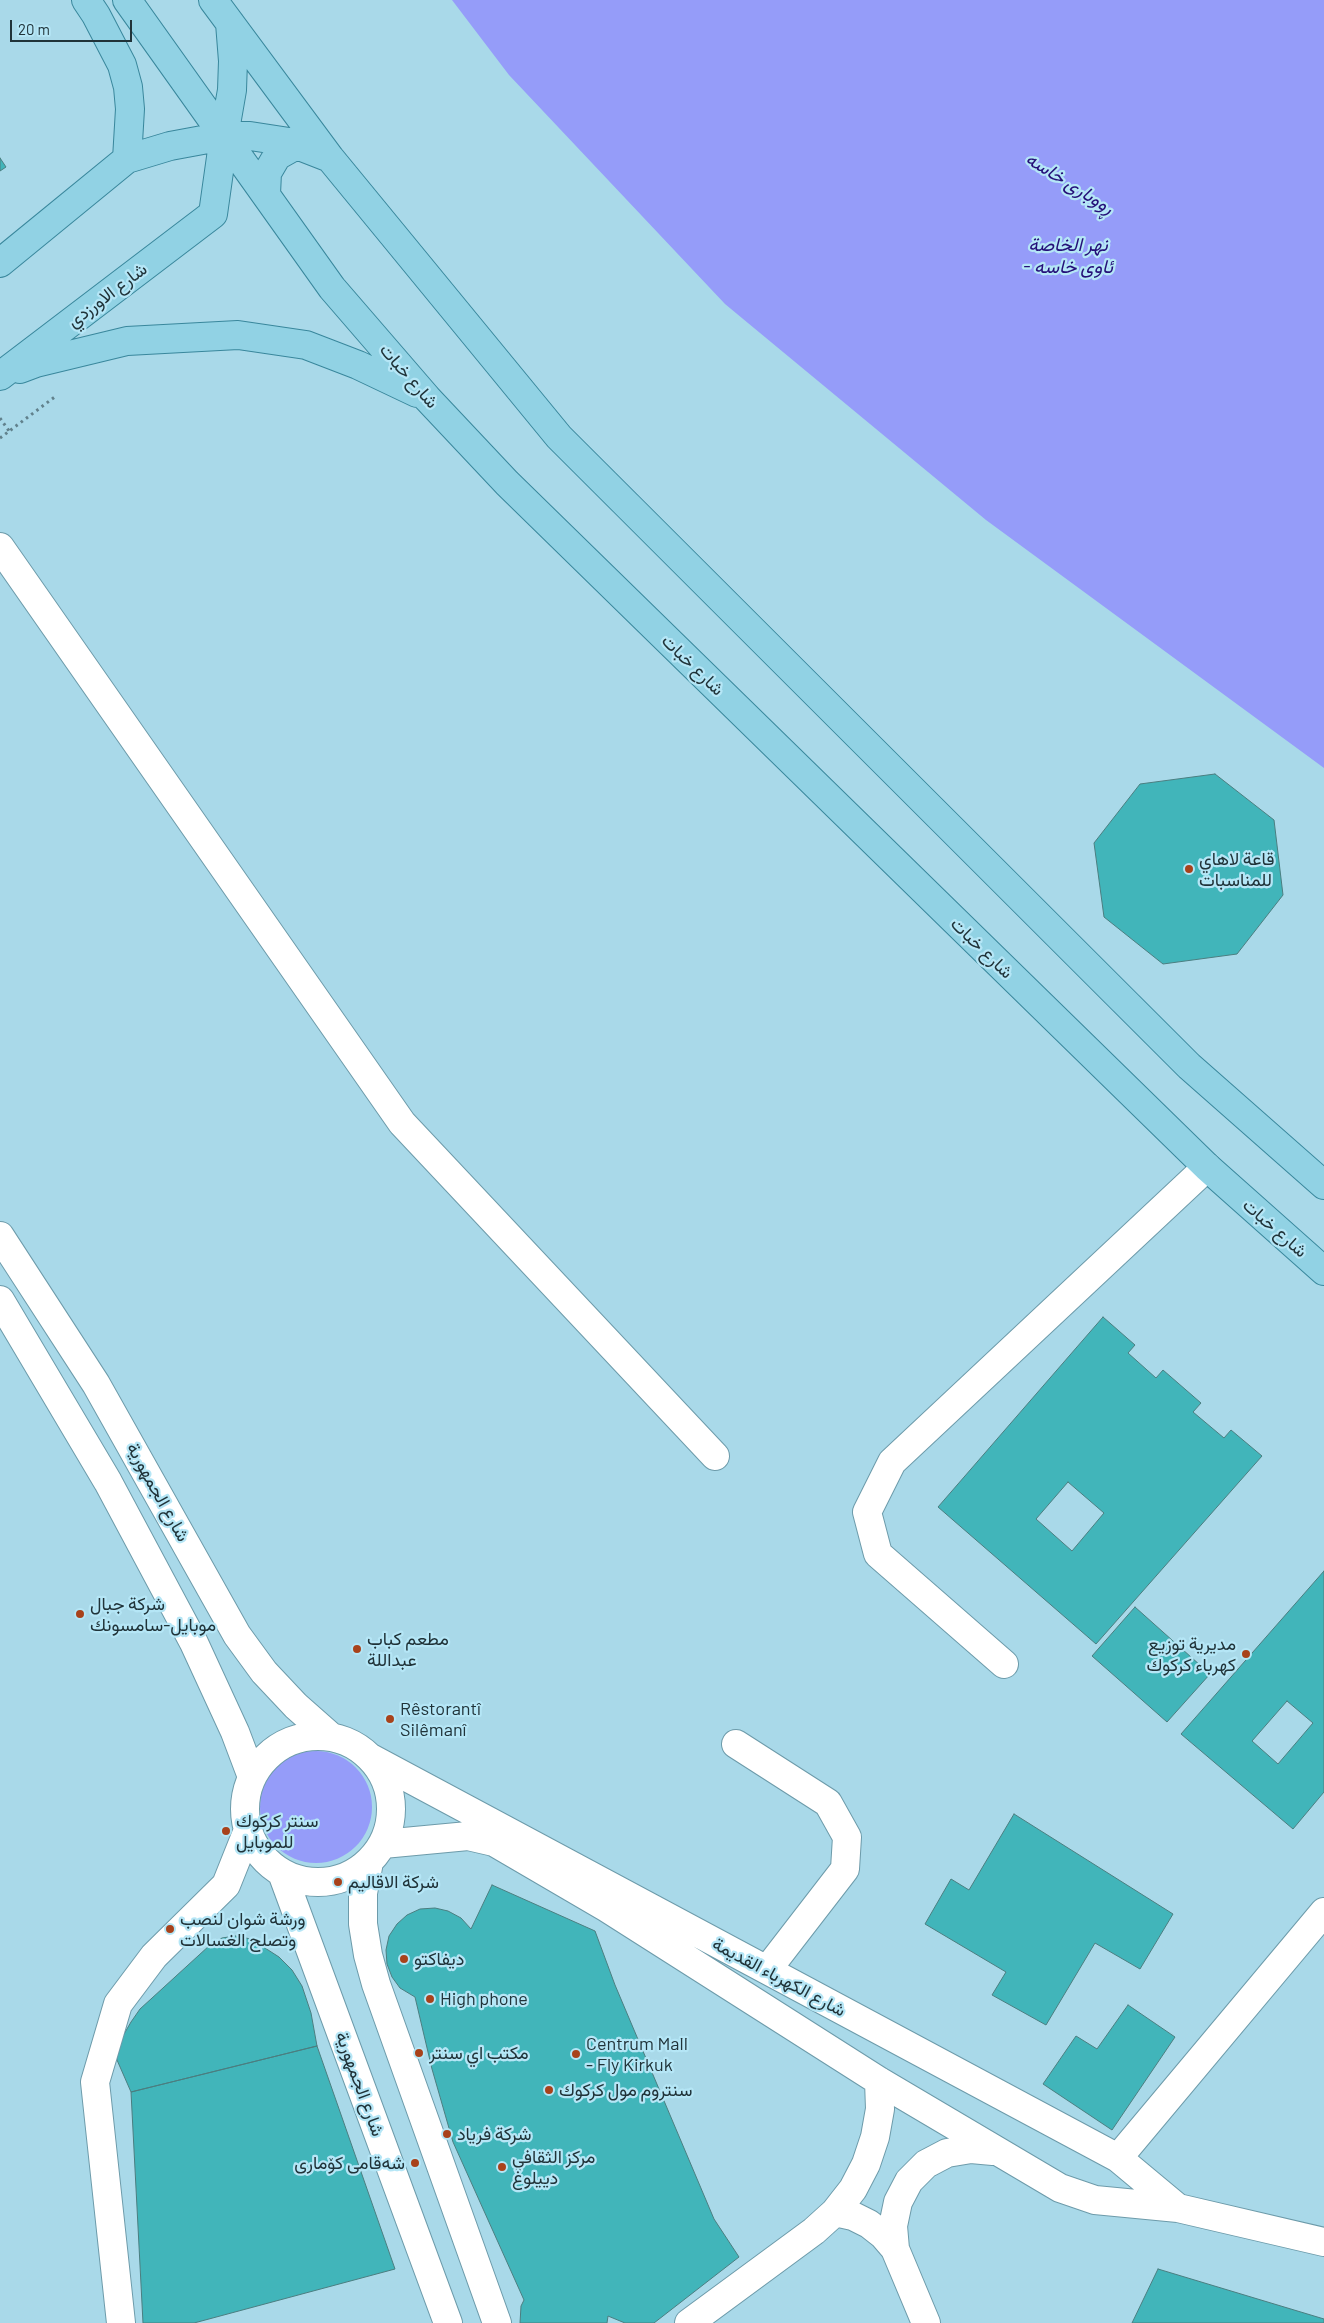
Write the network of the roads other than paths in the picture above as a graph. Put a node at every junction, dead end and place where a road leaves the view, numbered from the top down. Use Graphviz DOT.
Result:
graph roads {
  1 [pos="86,0"];
  2 [pos="127,0"];
  3 [pos="213,0"];
  4 [pos="230,23"];
  5 [pos="233,62"];
  6 [pos="179,72"];
  7 [pos="224,136"];
  8 [pos="304,147"];
  9 [pos="330,158"];
  10 [pos="126,159"];
  11 [pos="266,194"];
  12 [pos="0,263"];
  13 [pos="0,376"];
  14 [pos="427,398"];
  15 [pos="0,547"];
  16 [pos="1207,1167"];
  17 [pos="1324,1185"];
  18 [pos="0,1236"];
  19 [pos="1324,1271"];
  20 [pos="0,1300"];
  21 [pos="715,1456"];
  22 [pos="1004,1664"];
  23 [pos="330,1736"];
  24 [pos="736,1744"];
  25 [pos="371,1758"];
  26 [pos="252,1777"];
  27 [pos="248,1830"];
  28 [pos="376,1853"];
  29 [pos="282,1873"];
  30 [pos="1324,1912"];
  31 [pos="767,1970"];
  32 [pos="879,2081"];
  33 [pos="995,2152"];
  34 [pos="1118,2158"];
  35 [pos="1178,2208"];
  36 [pos="835,2212"];
  37 [pos="1324,2242"];
  38 [pos="895,2249"];
  39 [pos="121,2323"];
  40 [pos="448,2323"];
  41 [pos="497,2323"];
  42 [pos="689,2323"];
  43 [pos="926,2323"];
  1 -- 10 [label="main road"];
  2 -- 6 [label="main road, شارع خبات"];
  3 -- 4 [label="main road"];
  4 -- 5 [label="main road"];
  4 -- 9 [label="main road"];
  5 -- 6 [label="main road"];
  5 -- 7 [label="main road"];
  6 -- 7 [label="main road, شارع خبات"];
  7 -- 8 [label="main road"];
  7 -- 10 [label="main road"];
  7 -- 11 [label="main road, شارع خبات"];
  7 -- 13 [label="main road, شارع الاورزدي"];
  8 -- 9 [label="main road"];
  8 -- 11 [label="main road"];
  9 -- 17 [label="main road"];
  10 -- 12 [label="main road"];
  11 -- 14 [label="main road, شارع خبات"];
  13 -- 14 [label="main road"];
  14 -- 16 [label="main road, شارع خبات"];
  15 -- 21 [label="street"];
  16 -- 19 [label="main road, شارع خبات"];
  16 -- 22 [label="street"];
  18 -- 23 [label="street, شارع الجمهورية"];
  20 -- 26 [label="street"];
  23 -- 25 [label="street"];
  23 -- 26 [label="street"];
  24 -- 31 [label="street"];
  25 -- 28 [label="street"];
  25 -- 31 [label="street, شارع الكهرباء القديمة"];
  26 -- 27 [label="street"];
  27 -- 29 [label="street"];
  27 -- 39 [label="street"];
  28 -- 29 [label="street"];
  28 -- 32 [label="street, شارع الكهرباء القديمة"];
  28 -- 41 [label="street"];
  29 -- 40 [label="street, شارع الجمهورية"];
  30 -- 34 [label="street"];
  31 -- 34 [label="street, شارع الكهرباء القديمة"];
  32 -- 33 [label="street, شارع الكهرباء القديمة"];
  32 -- 36 [label="street"];
  33 -- 35 [label="street, شارع الكهرباء القديمة"];
  33 -- 38 [label="street"];
  34 -- 35 [label="street, شارع الكهرباء القديمة"];
  35 -- 37 [label="street, شارع الكهرباء القديمة"];
  36 -- 38 [label="street"];
  36 -- 42 [label="street"];
  38 -- 43 [label="street"];
}
